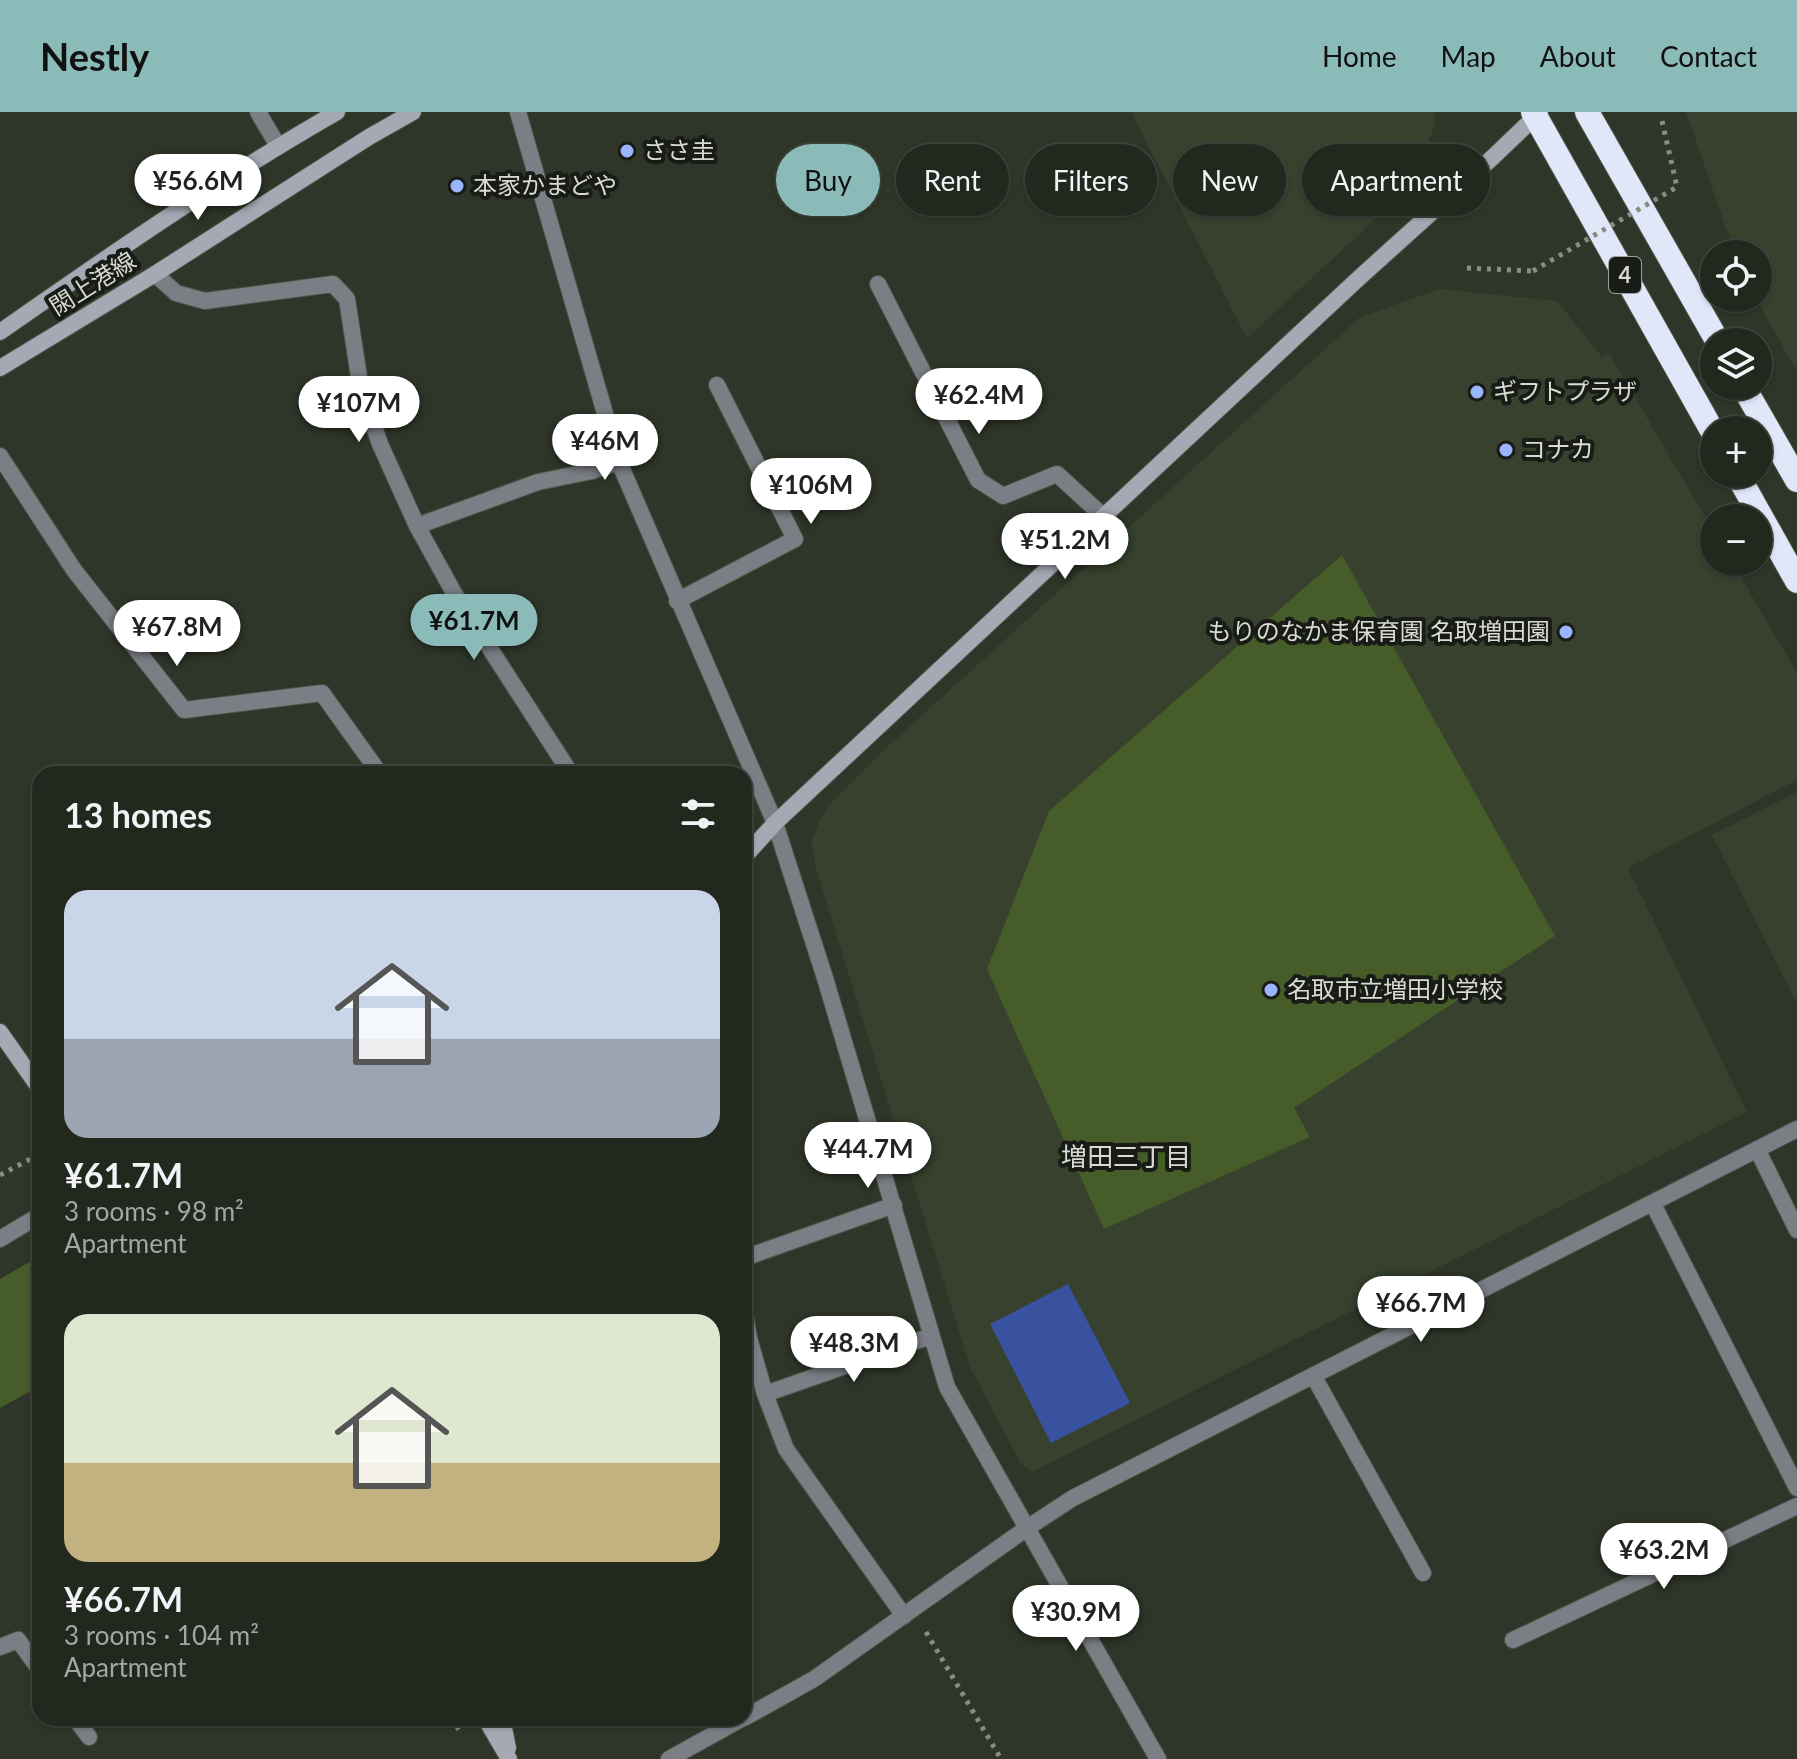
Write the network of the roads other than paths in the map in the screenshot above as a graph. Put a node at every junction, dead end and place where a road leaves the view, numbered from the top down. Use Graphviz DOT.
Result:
graph roads {
  1 [pos="258,112"];
  2 [pos="337,112"];
  3 [pos="413,112"];
  4 [pos="518,112"];
  5 [pos="1587,112"];
  6 [pos="1536,113"];
  7 [pos="278,146"];
  8 [pos="155,274"];
  9 [pos="878,284"];
  10 [pos="1710,328"];
  11 [pos="0,332"];
  12 [pos="0,368"];
  13 [pos="717,385"];
  14 [pos="1751,400"];
  15 [pos="1704,416"];
  16 [pos="0,456"];
  17 [pos="619,462"];
  18 [pos="1797,480"];
  19 [pos="1745,488"];
  20 [pos="1104,517"];
  21 [pos="417,526"];
  22 [pos="1797,581"];
  23 [pos="677,601"];
  24 [pos="374,766"];
  25 [pos="566,766"];
  26 [pos="750,766"];
  27 [pos="752,771"];
  28 [pos="775,823"];
  29 [pos="752,848"];
  30 [pos="0,1032"];
  31 [pos="32,1078"];
  32 [pos="1797,1129"];
  33 [pos="1757,1149"];
  34 [pos="1653,1204"];
  35 [pos="894,1205"];
  36 [pos="32,1220"];
  37 [pos="1797,1230"];
  38 [pos="0,1239"];
  39 [pos="752,1255"];
  40 [pos="931,1336"];
  41 [pos="752,1348"];
  42 [pos="1314,1377"];
  43 [pos="765,1394"];
  44 [pos="1797,1488"];
  45 [pos="1797,1506"];
  46 [pos="1027,1528"];
  47 [pos="1423,1573"];
  48 [pos="908,1613"];
  49 [pos="1513,1640"];
  50 [pos="0,1647"];
  51 [pos="32,1659"];
  52 [pos="752,1714"];
  53 [pos="81,1726"];
  54 [pos="490,1726"];
  55 [pos="504,1726"];
  56 [pos="729,1726"];
  57 [pos="89,1737"];
  58 [pos="510,1759"];
  59 [pos="669,1759"];
  60 [pos="1158,1759"];
  1 -- 7 [label="street"];
  2 -- 7 [label="street, 閖上港線"];
  3 -- 8 [label="street, 閖上港線"];
  4 -- 17 [label="street"];
  5 -- 10 [label="highway, 4"];
  6 -- 15 [label="highway, 4"];
  6 -- 20 [label="street"];
  7 -- 11 [label="street, 閖上港線"];
  8 -- 12 [label="street, 閖上港線"];
  8 -- 21 [label="street"];
  9 -- 20 [label="street"];
  13 -- 23 [label="street"];
  14 -- 18 [label="highway"];
  16 -- 24 [label="street"];
  17 -- 21 [label="street"];
  17 -- 23 [label="street"];
  19 -- 22 [label="highway"];
  20 -- 28 [label="street"];
  21 -- 25 [label="street"];
  23 -- 26 [label="street"];
  27 -- 28 [label="street"];
  28 -- 29 [label="street"];
  28 -- 35 [label="street"];
  30 -- 31 [label="street"];
  32 -- 33 [label="street"];
  33 -- 34 [label="street"];
  33 -- 37 [label="street"];
  34 -- 42 [label="street"];
  34 -- 44 [label="street"];
  35 -- 39 [label="street"];
  35 -- 40 [label="street"];
  36 -- 38 [label="street"];
  40 -- 43 [label="street"];
  40 -- 46 [label="street"];
  41 -- 43 [label="street"];
  42 -- 46 [label="street"];
  42 -- 47 [label="street"];
  43 -- 48 [label="street"];
  45 -- 49 [label="street"];
  46 -- 48 [label="street"];
  46 -- 60 [label="street"];
  48 -- 52 [label="street"];
  50 -- 51 [label="street"];
  53 -- 57 [label="street"];
  54 -- 58 [label="street"];
  55 -- 58 [label="street"];
  56 -- 59 [label="street"];
}
